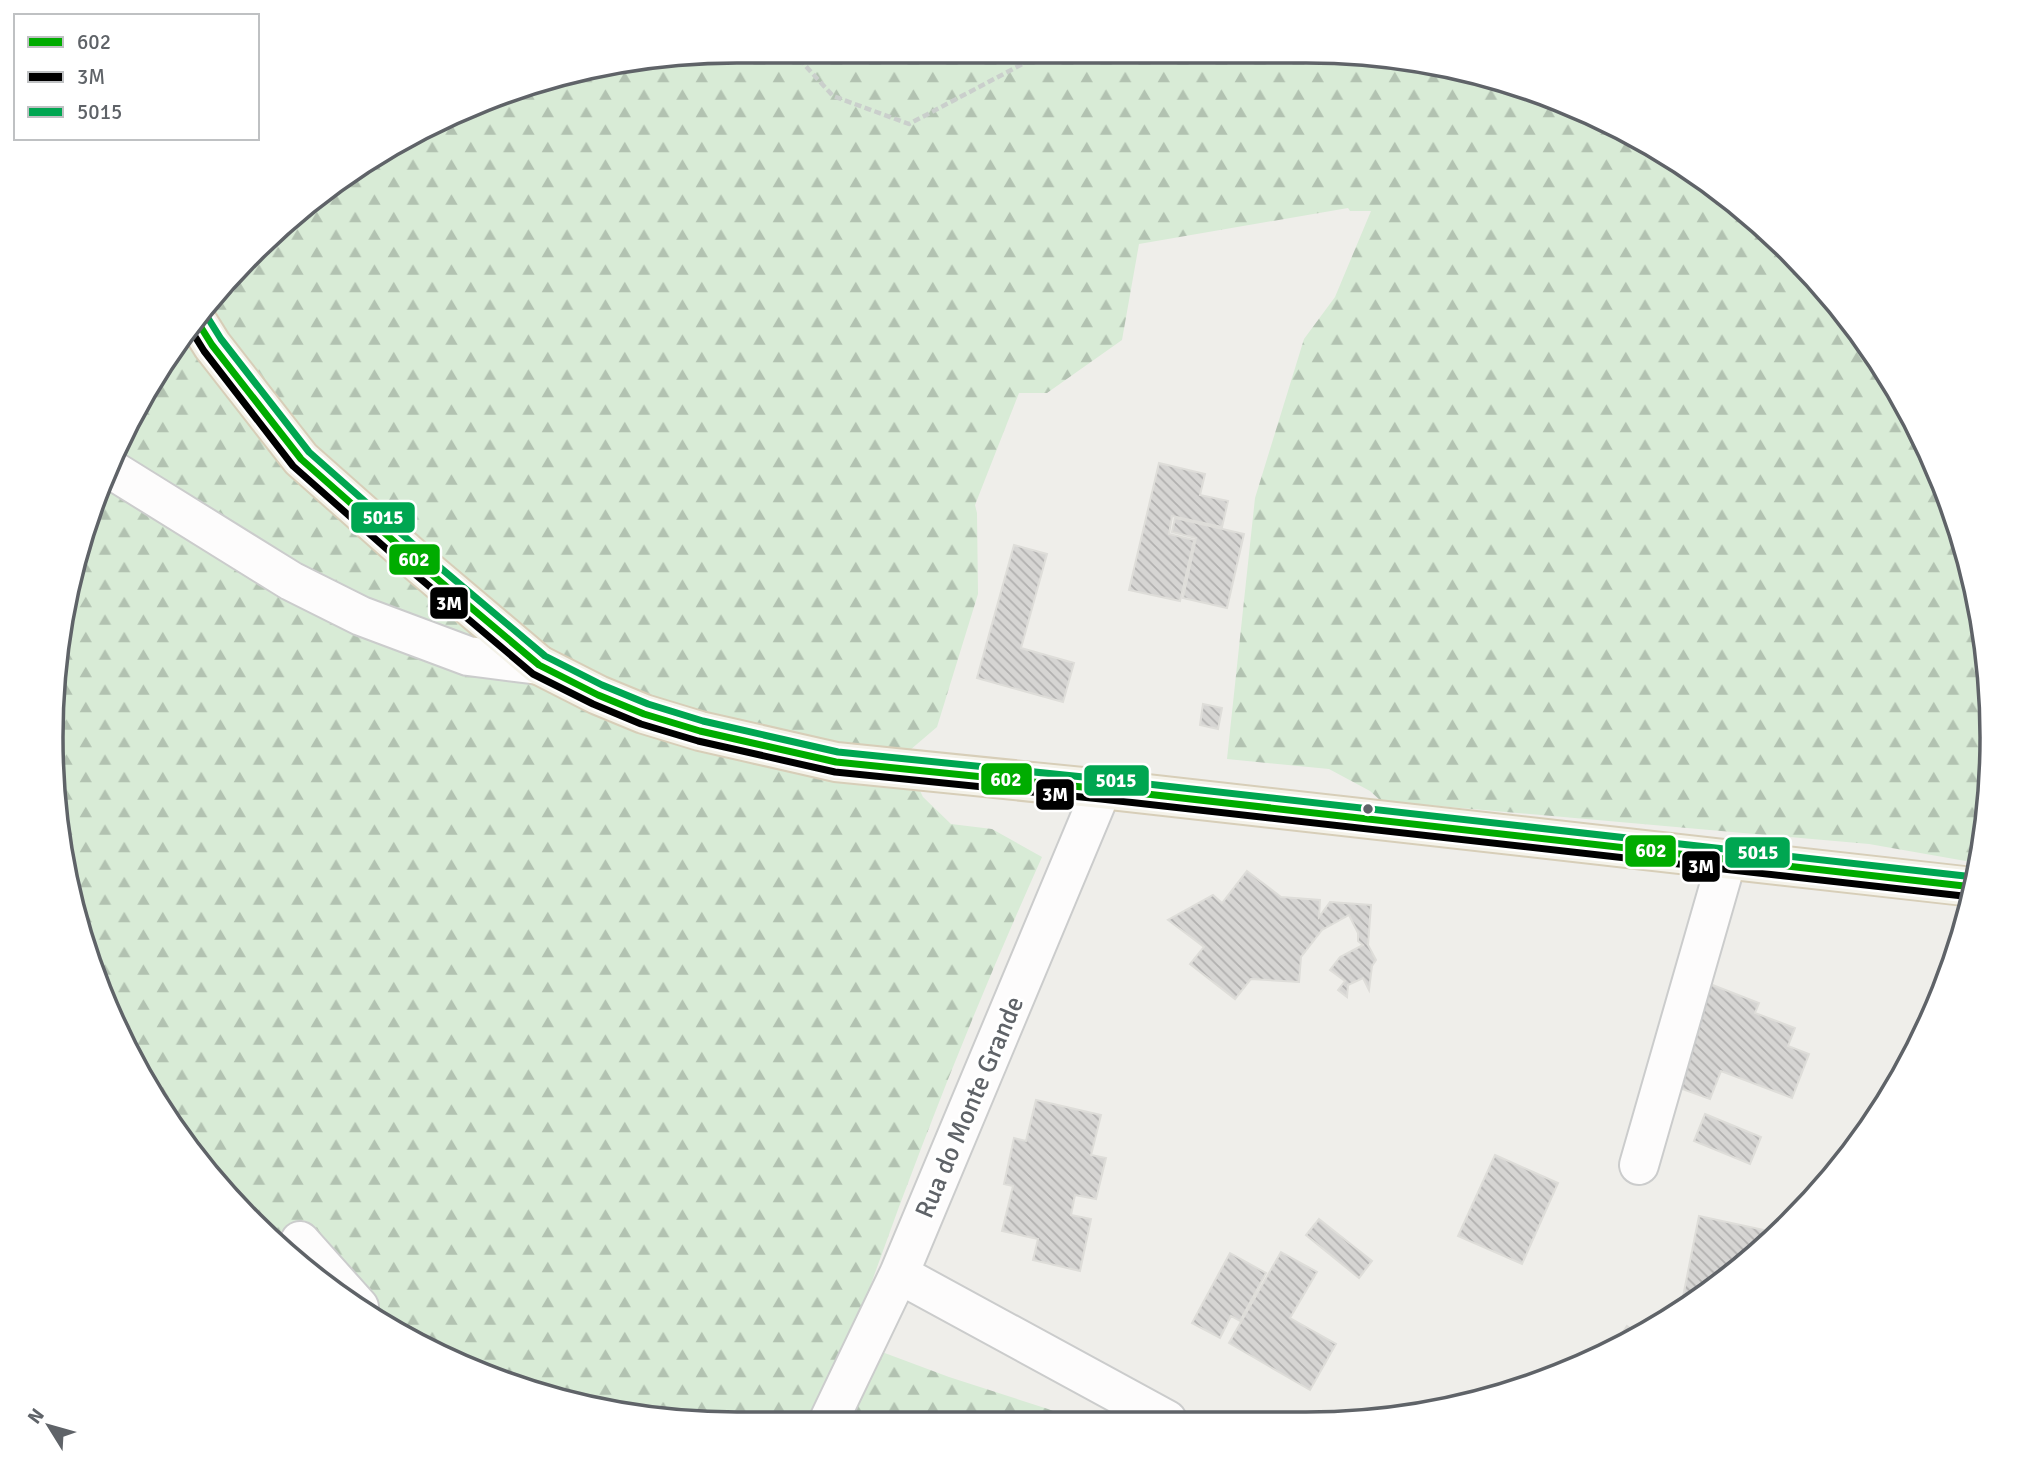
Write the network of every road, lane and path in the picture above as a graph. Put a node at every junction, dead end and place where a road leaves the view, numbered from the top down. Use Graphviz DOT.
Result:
graph roads {
  1 [pos="803,63"];
  2 [pos="1024,63"];
  3 [pos="201,328"];
  4 [pos="117,472"];
  5 [pos="539,665"];
  6 [pos="1102,789"];
  7 [pos="1727,859"];
  8 [pos="1963,886"];
  9 [pos="1639,1165"];
  10 [pos="300,1241"];
  11 [pos="899,1274"];
  12 [pos="331,1276"];
  13 [pos="833,1412"];
  14 [pos="1152,1412"];
  1 -- 2 [label="path"];
  3 -- 5 [label="main road"];
  4 -- 5 [label="street"];
  5 -- 6 [label="main road"];
  6 -- 7 [label="main road"];
  6 -- 11 [label="street, Rua do Monte Grande"];
  7 -- 8 [label="main road"];
  7 -- 9 [label="street"];
  10 -- 12 [label="street"];
  11 -- 13 [label="street, Rua do Monte Grande"];
  11 -- 14 [label="street"];
}
